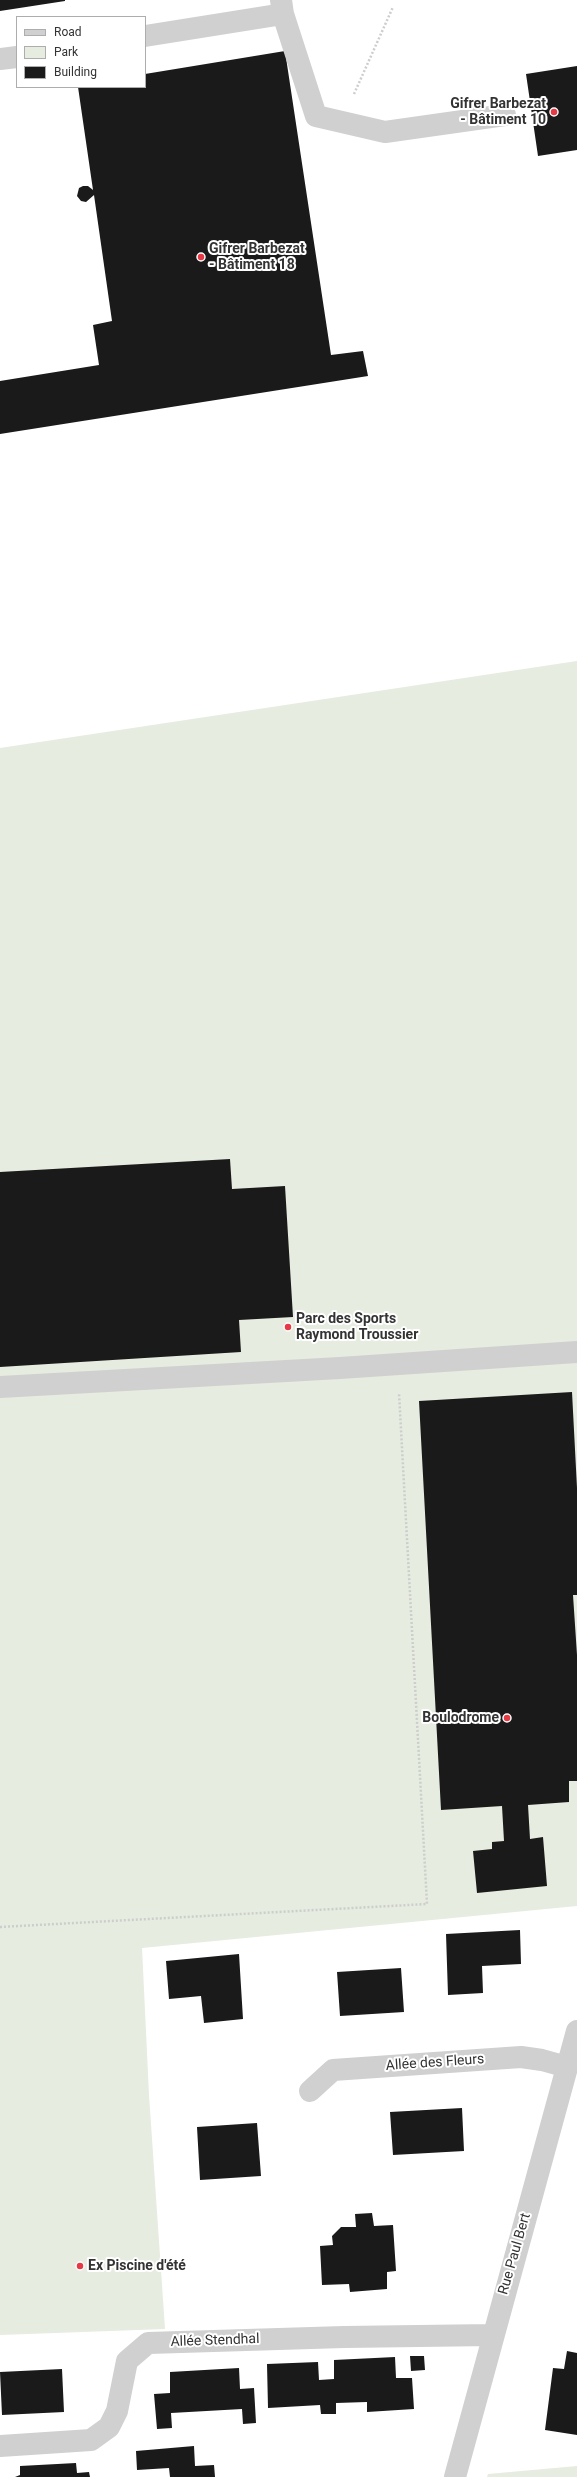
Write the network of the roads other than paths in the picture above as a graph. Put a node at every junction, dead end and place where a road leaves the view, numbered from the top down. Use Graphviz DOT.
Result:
graph roads {
  1 [pos="282,7"];
  2 [pos="146,36"];
  3 [pos="16,57"];
  4 [pos="0,59"];
  5 [pos="505,114"];
  6 [pos="577,1352"];
  7 [pos="0,1387"];
  8 [pos="577,2031"];
  9 [pos="567,2067"];
  10 [pos="310,2091"];
  11 [pos="492,2335"];
  12 [pos="0,2446"];
  13 [pos="455,2477"];
  1 -- 2 [label="street"];
  1 -- 5 [label="street"];
  3 -- 4 [label="street"];
  6 -- 7 [label="street"];
  8 -- 9 [label="street, Rue Paul Bert"];
  9 -- 10 [label="street, Allée des Fleurs"];
  9 -- 11 [label="street, Rue Paul Bert"];
  11 -- 12 [label="street, Allée Stendhal"];
  11 -- 13 [label="street, Rue Paul Bert"];
}
